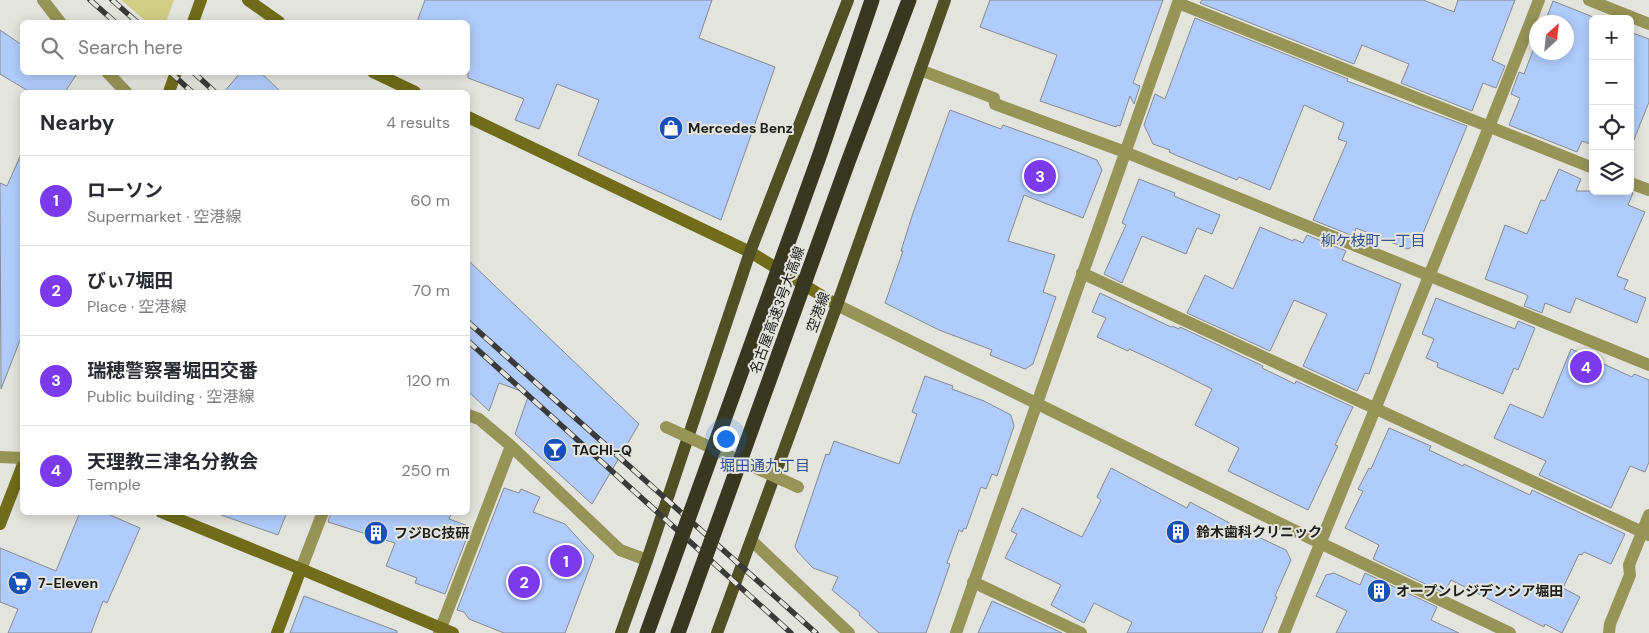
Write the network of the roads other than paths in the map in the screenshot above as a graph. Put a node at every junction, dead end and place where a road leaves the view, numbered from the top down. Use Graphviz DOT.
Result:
graph roads {
  1 [pos="44,0"];
  2 [pos="201,0"];
  3 [pos="248,0"];
  4 [pos="848,0"];
  5 [pos="872,0"];
  6 [pos="909,0"];
  7 [pos="945,0"];
  8 [pos="1539,0"];
  9 [pos="1590,0"];
  10 [pos="1179,1"];
  11 [pos="59,20"];
  12 [pos="194,20"];
  13 [pos="276,20"];
  14 [pos="1649,24"];
  15 [pos="920,70"];
  16 [pos="110,75"];
  17 [pos="175,75"];
  18 [pos="379,75"];
  19 [pos="124,90"];
  20 [pos="170,90"];
  21 [pos="411,90"];
  22 [pos="470,119"];
  23 [pos="1490,127"];
  24 [pos="1125,152"];
  25 [pos="1589,166"];
  26 [pos="1634,184"];
  27 [pos="1649,190"];
  28 [pos="750,252"];
  29 [pos="1082,274"];
  30 [pos="1429,277"];
  31 [pos="837,305"];
  32 [pos="1649,365"];
  33 [pos="1038,404"];
  34 [pos="1374,408"];
  35 [pos="470,416"];
  36 [pos="666,427"];
  37 [pos="511,446"];
  38 [pos="0,458"];
  39 [pos="20,458"];
  40 [pos="20,472"];
  41 [pos="798,487"];
  42 [pos="168,515"];
  43 [pos="322,515"];
  44 [pos="1649,515"];
  45 [pos="0,524"];
  46 [pos="1646,534"];
  47 [pos="751,540"];
  48 [pos="1320,542"];
  49 [pos="647,560"];
  50 [pos="301,569"];
  51 [pos="973,582"];
  52 [pos="444,631"];
  53 [pos="277,633"];
  54 [pos="621,633"];
  55 [pos="647,633"];
  56 [pos="678,633"];
  57 [pos="717,633"];
  58 [pos="850,633"];
  59 [pos="956,633"];
  60 [pos="1081,633"];
  61 [pos="1284,633"];
  62 [pos="1510,633"];
  63 [pos="1609,633"];
  1 -- 11 [label="street"];
  2 -- 12 [label="street"];
  3 -- 13 [label="street"];
  4 -- 28 [label="main road"];
  5 -- 55 [label="highway, 名古屋高速3号大高線, bridge"];
  6 -- 56 [label="highway, 名古屋高速3号大高線, bridge"];
  7 -- 15 [label="main road, 空港線"];
  8 -- 23 [label="street"];
  9 -- 14 [label="street"];
  10 -- 23 [label="street"];
  10 -- 24 [label="street"];
  15 -- 24 [label="street"];
  15 -- 31 [label="main road, 空港線"];
  16 -- 19 [label="street"];
  17 -- 20 [label="street"];
  18 -- 21 [label="street"];
  22 -- 28 [label="street"];
  23 -- 25 [label="street"];
  23 -- 30 [label="street"];
  24 -- 29 [label="street"];
  24 -- 30 [label="street"];
  26 -- 27 [label="street"];
  28 -- 31 [label="street"];
  28 -- 49 [label="main road"];
  29 -- 33 [label="street"];
  29 -- 34 [label="street"];
  30 -- 32 [label="street"];
  30 -- 34 [label="street"];
  31 -- 33 [label="street"];
  31 -- 47 [label="main road, 空港線"];
  33 -- 48 [label="street"];
  33 -- 51 [label="street"];
  34 -- 46 [label="street"];
  34 -- 48 [label="street"];
  35 -- 37 [label="street"];
  36 -- 41 [label="street, bridge"];
  37 -- 49 [label="street"];
  37 -- 52 [label="street"];
  38 -- 39 [label="street"];
  40 -- 45 [label="street"];
  42 -- 50 [label="street"];
  43 -- 50 [label="street"];
  44 -- 46 [label="street"];
  46 -- 63 [label="street"];
  47 -- 57 [label="main road, 空港線"];
  47 -- 58 [label="street"];
  48 -- 61 [label="street"];
  48 -- 62 [label="street"];
  49 -- 54 [label="main road"];
  50 -- 52 [label="street"];
  50 -- 53 [label="street"];
  51 -- 59 [label="street"];
  51 -- 60 [label="street"];
}
